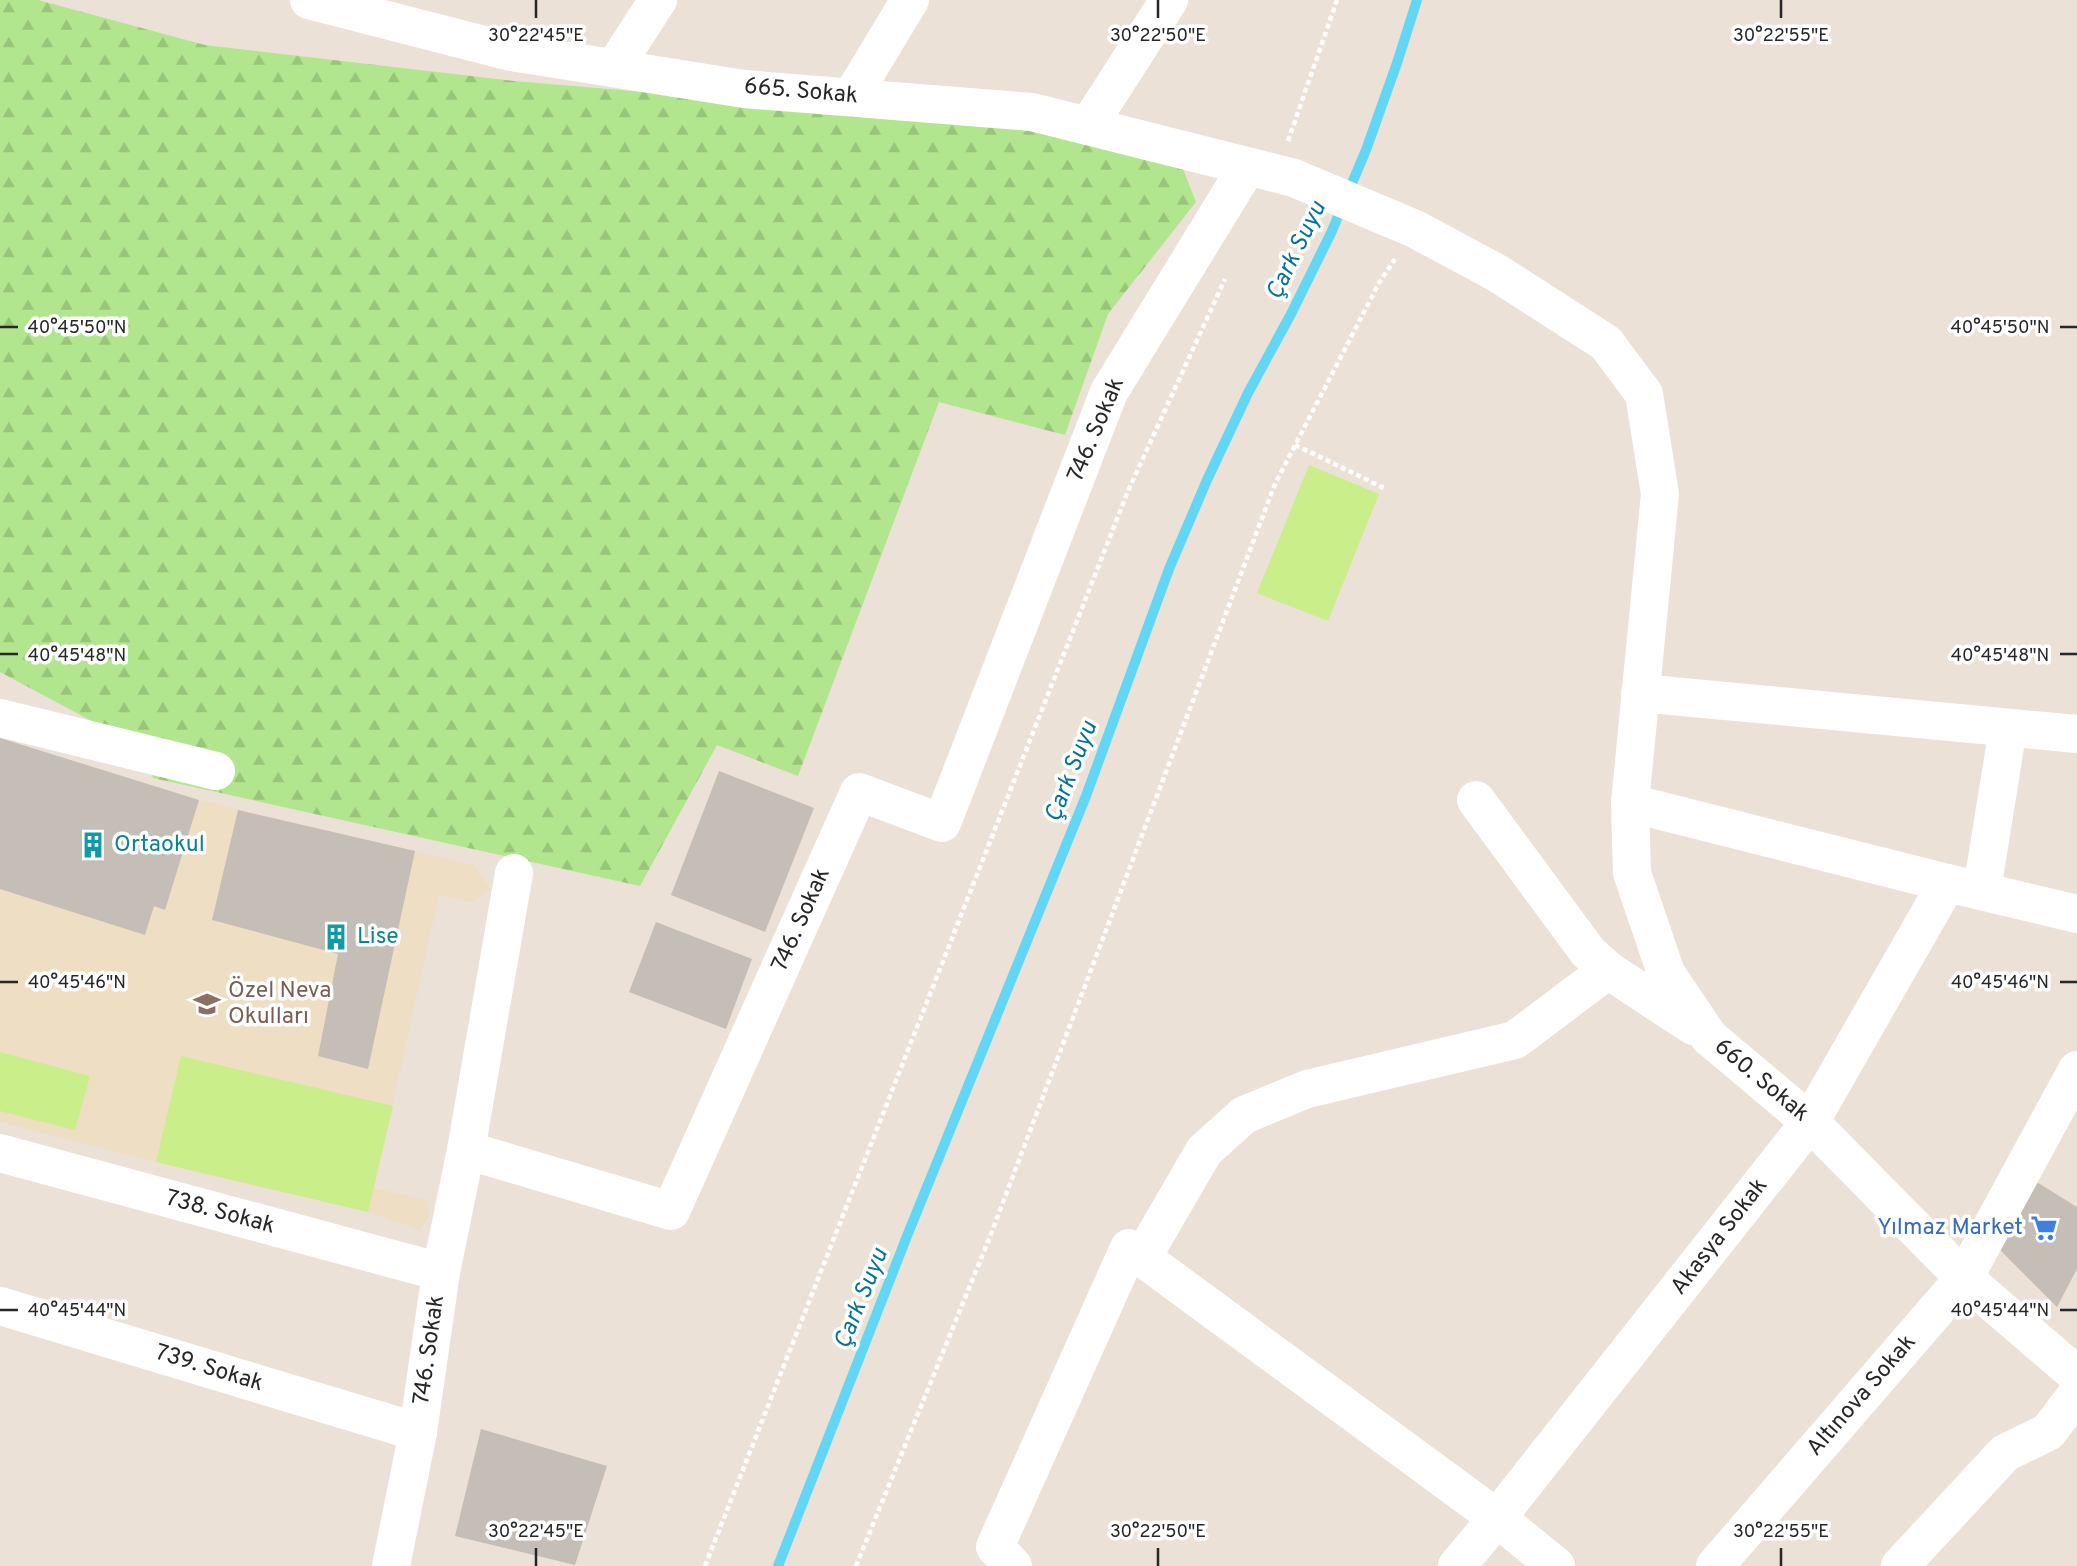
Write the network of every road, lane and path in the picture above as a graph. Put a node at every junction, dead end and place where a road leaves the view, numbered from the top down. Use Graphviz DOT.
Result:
graph roads {
  1 [pos="309,0"];
  2 [pos="657,0"];
  3 [pos="910,0"];
  4 [pos="1169,0"];
  5 [pos="1337,0"];
  6 [pos="407,12"];
  7 [pos="614,68"];
  8 [pos="852,96"];
  9 [pos="1088,127"];
  10 [pos="1271,173"];
  11 [pos="1403,225"];
  12 [pos="1227,275"];
  13 [pos="1295,445"];
  14 [pos="1386,489"];
  15 [pos="1640,693"];
  16 [pos="0,718"];
  17 [pos="2008,728"];
  18 [pos="2077,734"];
  19 [pos="215,771"];
  20 [pos="1476,800"];
  21 [pos="1630,803"];
  22 [pos="514,873"];
  23 [pos="1965,887"];
  24 [pos="2077,914"];
  25 [pos="1608,970"];
  26 [pos="1709,1037"];
  27 [pos="2077,1070"];
  28 [pos="1810,1122"];
  29 [pos="466,1150"];
  30 [pos="0,1153"];
  31 [pos="1142,1258"];
  32 [pos="440,1272"];
  33 [pos="1964,1278"];
  34 [pos="0,1306"];
  35 [pos="2077,1375"];
  36 [pos="2077,1394"];
  37 [pos="418,1432"];
  38 [pos="1497,1518"];
  39 [pos="391,1566"];
  40 [pos="705,1566"];
  41 [pos="856,1566"];
  42 [pos="1013,1566"];
  43 [pos="1457,1566"];
  44 [pos="1556,1566"];
  45 [pos="1715,1566"];
  46 [pos="1900,1566"];
  1 -- 6 [label="street, 665. Sokak"];
  2 -- 7 [label="street"];
  3 -- 8 [label="street"];
  4 -- 9 [label="street"];
  5 -- 10 [label="path"];
  6 -- 7 [label="street, 665. Sokak"];
  7 -- 8 [label="street, 665. Sokak"];
  8 -- 9 [label="street, 665. Sokak"];
  9 -- 10 [label="street, 665. Sokak"];
  10 -- 11 [label="street, 665. Sokak"];
  10 -- 29 [label="street, 746. Sokak"];
  11 -- 13 [label="path"];
  11 -- 15 [label="street, 660. Sokak"];
  12 -- 40 [label="path"];
  13 -- 14 [label="path"];
  13 -- 41 [label="path"];
  15 -- 17 [label="street"];
  15 -- 21 [label="street, 660. Sokak"];
  16 -- 19 [label="street"];
  17 -- 18 [label="street"];
  17 -- 23 [label="street"];
  20 -- 25 [label="street"];
  21 -- 23 [label="street"];
  21 -- 26 [label="street, 660. Sokak"];
  22 -- 29 [label="street"];
  23 -- 24 [label="street"];
  23 -- 28 [label="street, Akasya Sokak"];
  25 -- 26 [label="street"];
  25 -- 31 [label="street"];
  26 -- 28 [label="street, 660. Sokak"];
  27 -- 33 [label="street, Altınova Sokak"];
  28 -- 33 [label="street, 660. Sokak"];
  28 -- 38 [label="street, Akasya Sokak"];
  29 -- 32 [label="street, 746. Sokak"];
  30 -- 32 [label="street, 738. Sokak"];
  31 -- 38 [label="street"];
  31 -- 42 [label="street"];
  32 -- 37 [label="street, 746. Sokak"];
  33 -- 35 [label="street, 660. Sokak"];
  33 -- 45 [label="street, Altınova Sokak"];
  34 -- 37 [label="street, 739. Sokak"];
  36 -- 46 [label="street"];
  37 -- 39 [label="street, 746. Sokak"];
  38 -- 43 [label="street, Akasya Sokak"];
  38 -- 44 [label="street"];
}
